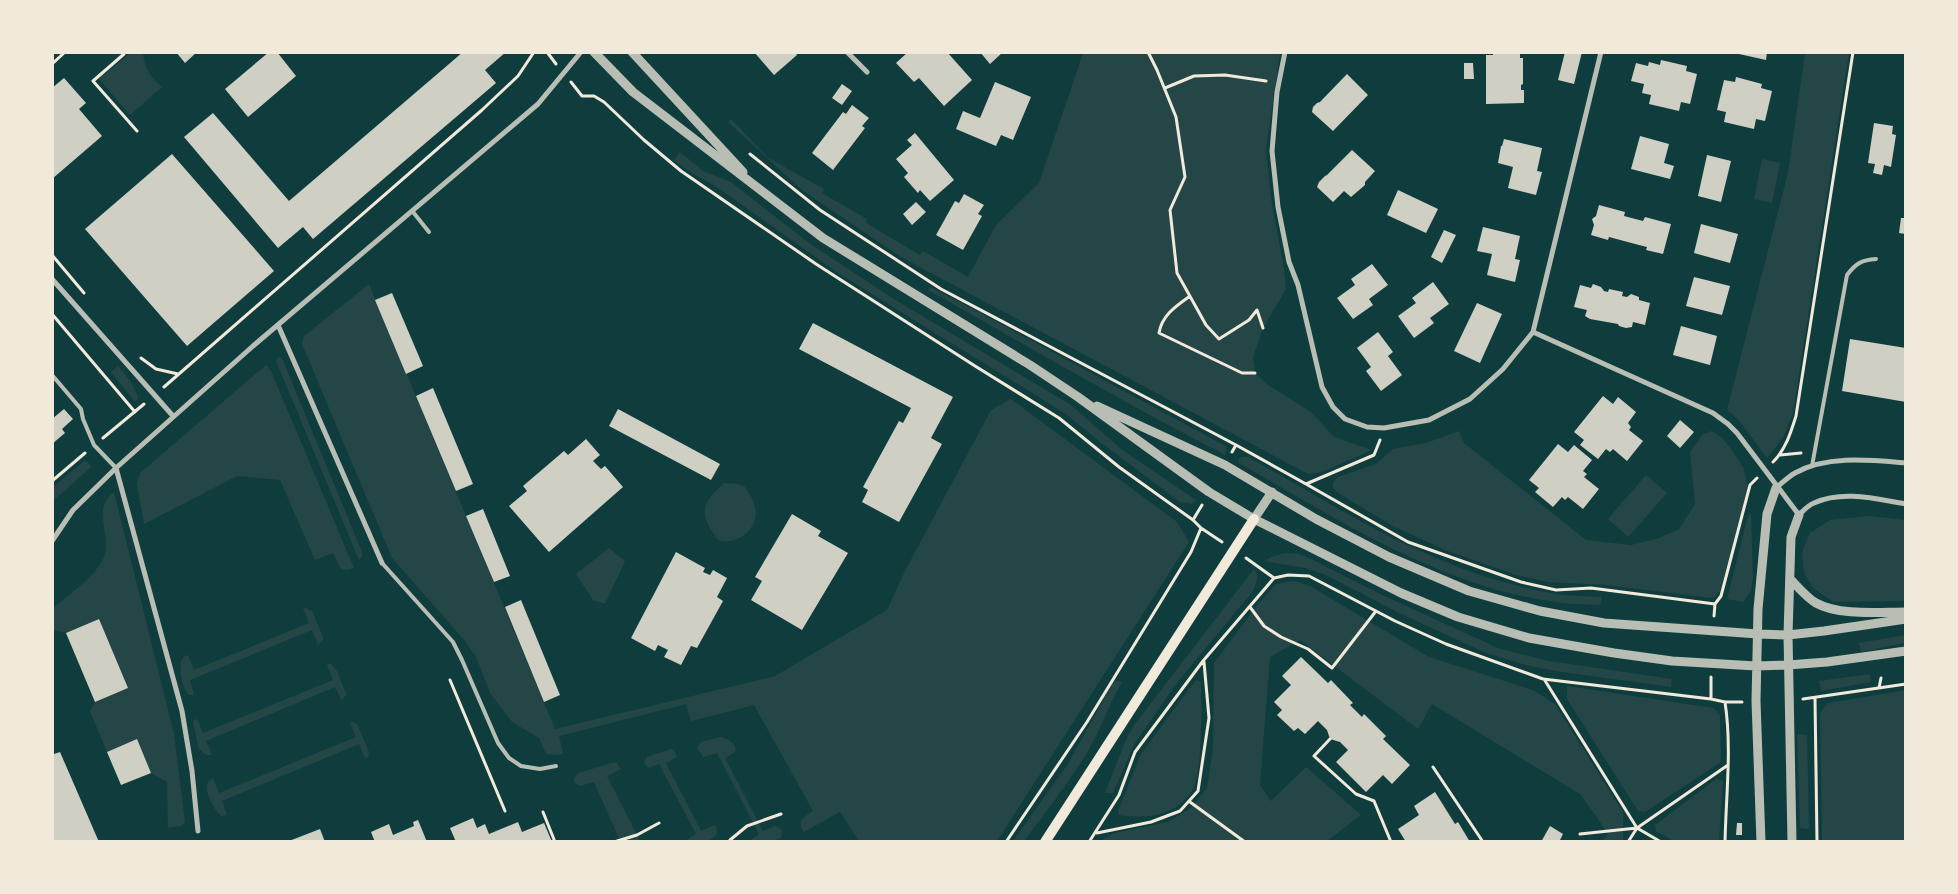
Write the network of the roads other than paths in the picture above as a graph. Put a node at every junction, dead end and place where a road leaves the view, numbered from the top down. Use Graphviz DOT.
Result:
graph roads {
  1 [pos="581,52"];
  2 [pos="594,52"];
  3 [pos="632,52"];
  4 [pos="847,52"];
  5 [pos="1285,52"];
  6 [pos="1601,52"];
  7 [pos="867,72"];
  8 [pos="760,190"];
  9 [pos="412,212"];
  10 [pos="429,232"];
  11 [pos="1876,259"];
  12 [pos="52,279"];
  13 [pos="278,325"];
  14 [pos="1533,332"];
  15 [pos="52,375"];
  16 [pos="1078,397"];
  17 [pos="173,416"];
  18 [pos="1906,463"];
  19 [pos="1812,466"];
  20 [pos="116,468"];
  21 [pos="1776,488"];
  22 [pos="1272,492"];
  23 [pos="1906,504"];
  24 [pos="1798,515"];
  25 [pos="1254,519"];
  26 [pos="52,541"];
  27 [pos="382,563"];
  28 [pos="1790,580"];
  29 [pos="1906,612"];
  30 [pos="1906,619"];
  31 [pos="1758,634"];
  32 [pos="1788,635"];
  33 [pos="1906,651"];
  34 [pos="1788,665"];
  35 [pos="1756,666"];
  36 [pos="556,766"];
  37 [pos="198,831"];
  38 [pos="1045,842"];
  39 [pos="1761,842"];
  40 [pos="1792,842"];
  1 -- 9 [label="street"];
  2 -- 8 [label="street"];
  3 -- 8 [label="street"];
  4 -- 7 [label="street"];
  5 -- 14 [label="street"];
  6 -- 14 [label="street"];
  8 -- 16 [label="street"];
  9 -- 10 [label="lane"];
  9 -- 13 [label="street"];
  11 -- 19 [label="lane"];
  12 -- 17 [label="street"];
  13 -- 17 [label="street"];
  13 -- 27 [label="street"];
  14 -- 21 [label="street"];
  15 -- 20 [label="lane"];
  16 -- 22 [label="street"];
  16 -- 25 [label="street"];
  17 -- 20 [label="street"];
  18 -- 19 [label="street"];
  19 -- 21 [label="street"];
  20 -- 26 [label="street"];
  20 -- 37 [label="street"];
  21 -- 24 [label="street"];
  21 -- 31 [label="street"];
  22 -- 25 [label="street"];
  22 -- 31 [label="street"];
  23 -- 24 [label="street"];
  24 -- 28 [label="street"];
  25 -- 35 [label="street"];
  25 -- 38 [label="main road"];
  27 -- 36 [label="lane"];
  28 -- 29 [label="street"];
  28 -- 32 [label="street"];
  30 -- 32 [label="street"];
  31 -- 32 [label="street"];
  31 -- 35 [label="street"];
  32 -- 34 [label="street"];
  33 -- 34 [label="street"];
  34 -- 35 [label="street"];
  34 -- 40 [label="street"];
  35 -- 39 [label="street"];
}
